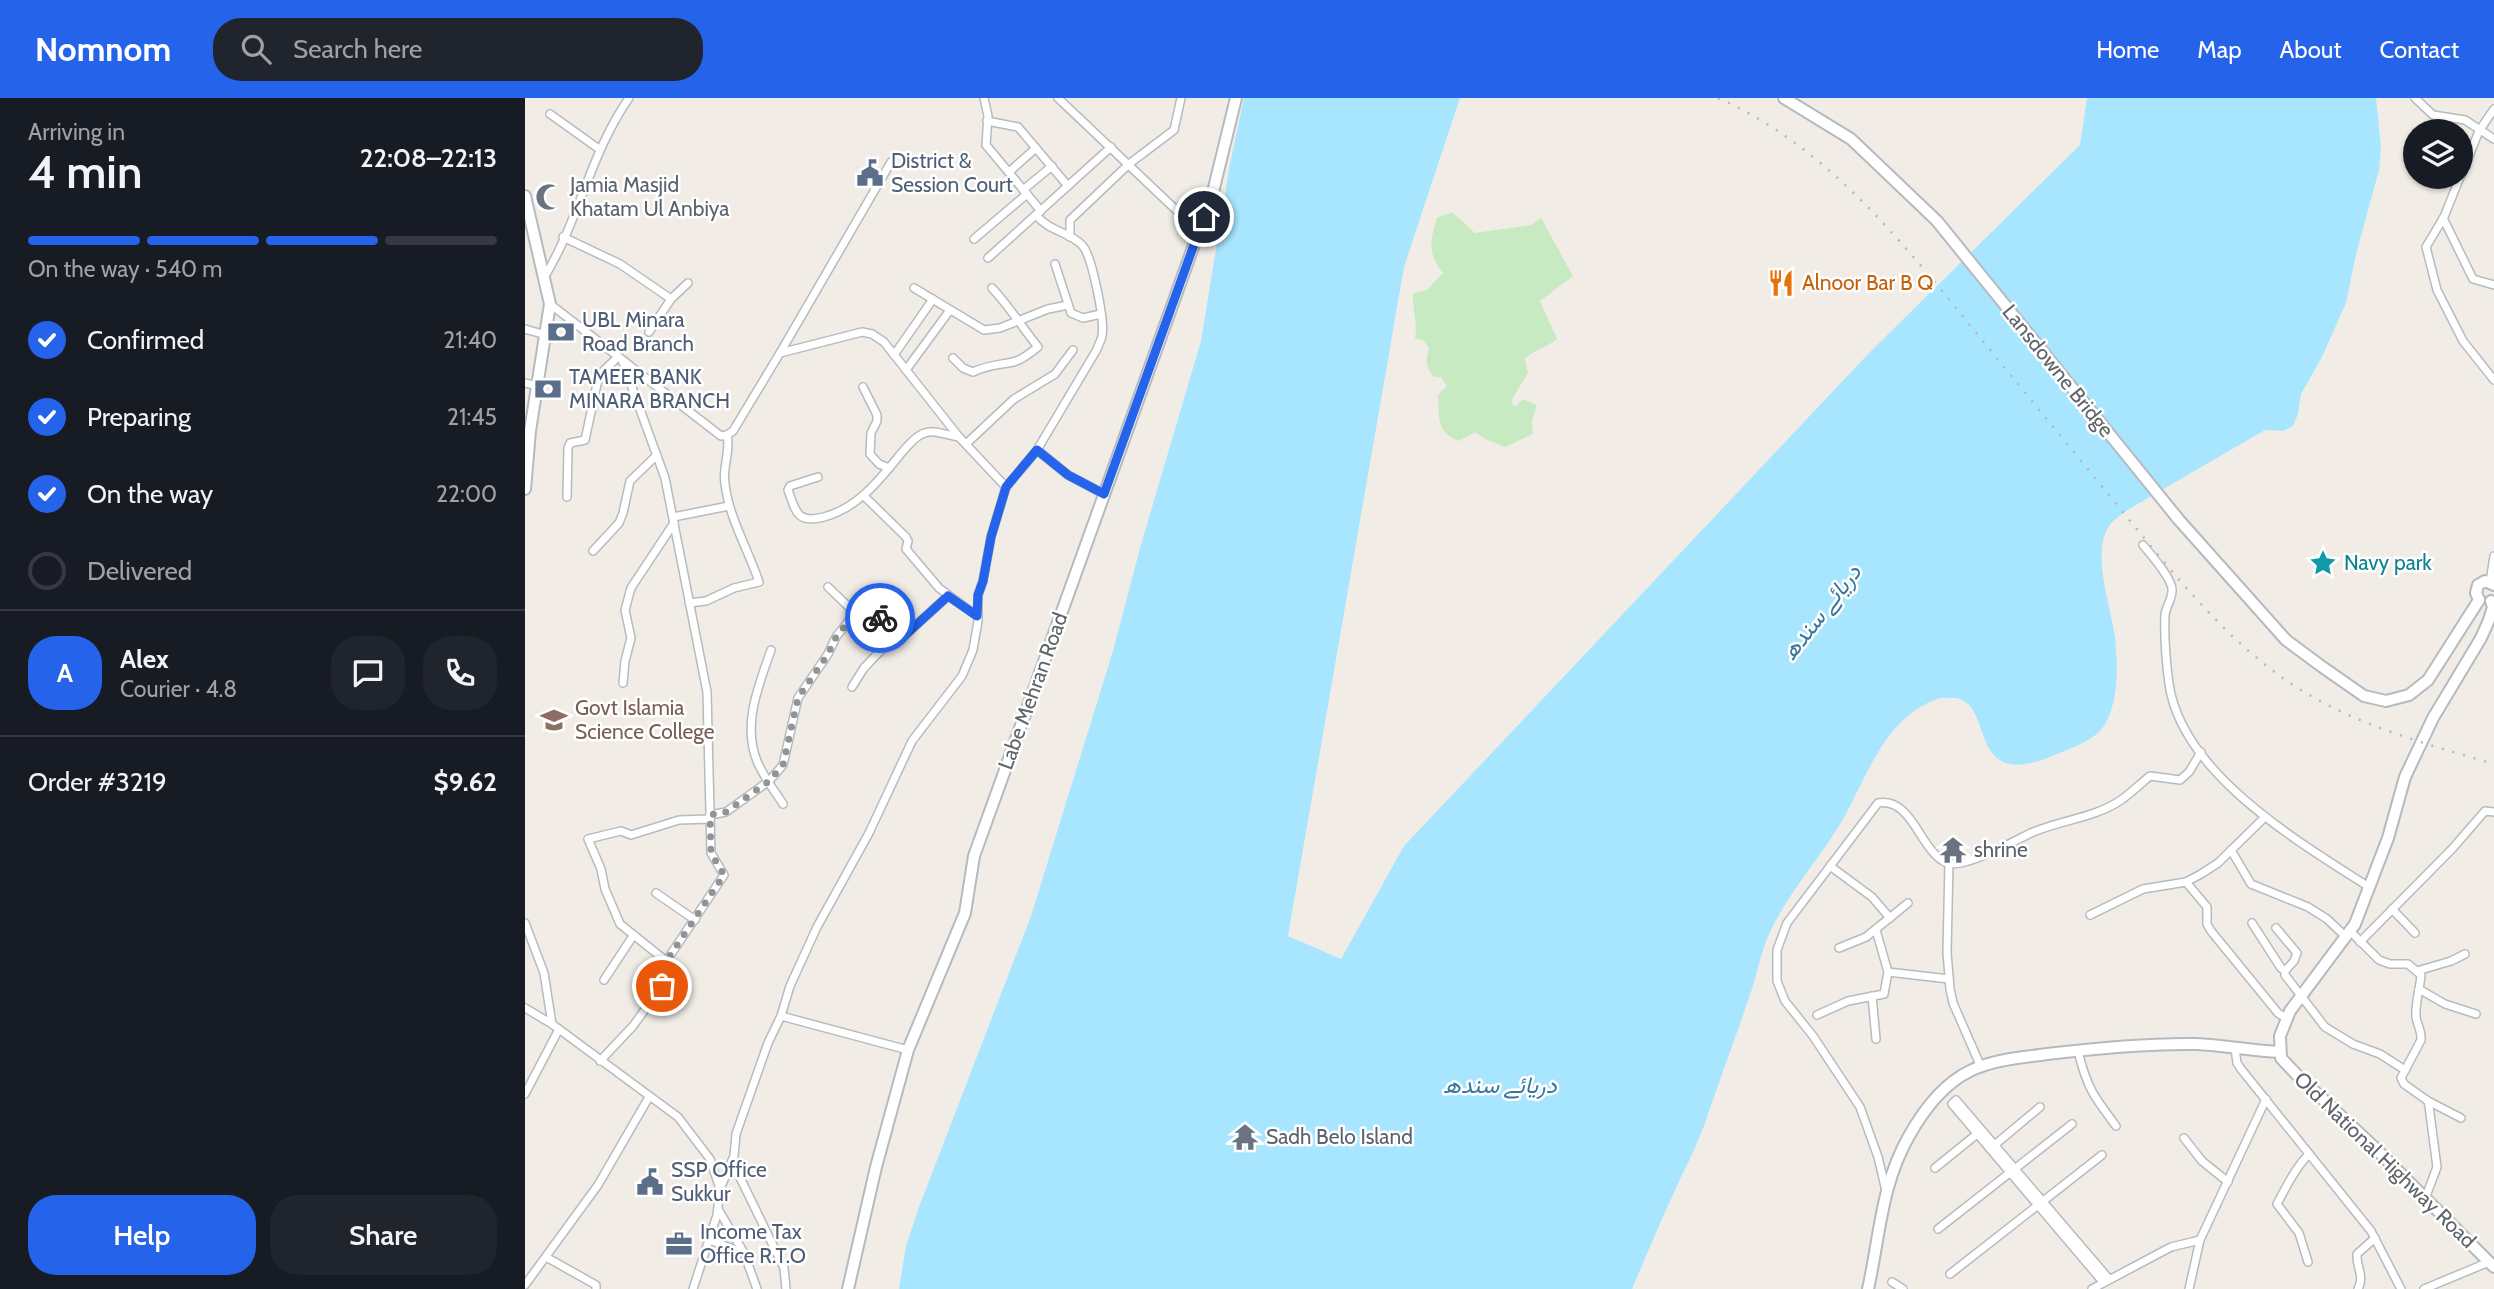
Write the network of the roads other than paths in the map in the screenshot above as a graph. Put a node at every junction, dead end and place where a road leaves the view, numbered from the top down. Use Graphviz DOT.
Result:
graph roads {
  1 [pos="629,98"];
  2 [pos="984,98"];
  3 [pos="1058,98"];
  4 [pos="1181,98"];
  5 [pos="1236,98"];
  6 [pos="1784,98"];
  7 [pos="2415,98"];
  8 [pos="2494,109"];
  9 [pos="550,114"];
  10 [pos="988,121"];
  11 [pos="2479,131"];
  12 [pos="2494,139"];
  13 [pos="2473,145"];
  14 [pos="1036,148"];
  15 [pos="1111,148"];
  16 [pos="599,149"];
  17 [pos="891,162"];
  18 [pos="1129,164"];
  19 [pos="1052,166"];
  20 [pos="1009,172"];
  21 [pos="1068,186"];
  22 [pos="2454,189"];
  23 [pos="1025,192"];
  24 [pos="525,196"];
  25 [pos="1038,213"];
  26 [pos="2442,218"];
  27 [pos="1193,226"];
  28 [pos="563,237"];
  29 [pos="1070,237"];
  30 [pos="974,239"];
  31 [pos="988,258"];
  32 [pos="1055,264"];
  33 [pos="545,276"];
  34 [pos="688,283"];
  35 [pos="2494,285"];
  36 [pos="915,288"];
  37 [pos="992,288"];
  38 [pos="671,299"];
  39 [pos="933,299"];
  40 [pos="550,304"];
  41 [pos="1068,304"];
  42 [pos="950,310"];
  43 [pos="1101,314"];
  44 [pos="1017,321"];
  45 [pos="525,329"];
  46 [pos="649,332"];
  47 [pos="545,335"];
  48 [pos="1073,349"];
  49 [pos="781,352"];
  50 [pos="894,355"];
  51 [pos="620,358"];
  52 [pos="953,358"];
  53 [pos="906,370"];
  54 [pos="2494,380"];
  55 [pos="525,383"];
  56 [pos="538,386"];
  57 [pos="863,387"];
  58 [pos="528,433"];
  59 [pos="727,435"];
  60 [pos="959,437"];
  61 [pos="966,444"];
  62 [pos="1037,450"];
  63 [pos="657,455"];
  64 [pos="889,468"];
  65 [pos="818,477"];
  66 [pos="1006,487"];
  67 [pos="525,489"];
  68 [pos="1104,494"];
  69 [pos="864,496"];
  70 [pos="567,497"];
  71 [pos="729,506"];
  72 [pos="673,520"];
  73 [pos="2143,545"];
  74 [pos="593,551"];
  75 [pos="2494,556"];
  76 [pos="2492,584"];
  77 [pos="828,587"];
  78 [pos="948,596"];
  79 [pos="689,603"];
  80 [pos="2490,603"];
  81 [pos="855,613"];
  82 [pos="977,616"];
  83 [pos="2492,623"];
  84 [pos="895,634"];
  85 [pos="771,650"];
  86 [pos="623,683"];
  87 [pos="852,687"];
  88 [pos="2201,752"];
  89 [pos="769,781"];
  90 [pos="782,804"];
  91 [pos="2494,812"];
  92 [pos="710,817"];
  93 [pos="2265,817"];
  94 [pos="2231,850"];
  95 [pos="1949,863"];
  96 [pos="1830,866"];
  97 [pos="2186,882"];
  98 [pos="2369,887"];
  99 [pos="656,893"];
  100 [pos="1908,904"];
  101 [pos="2392,909"];
  102 [pos="2090,915"];
  103 [pos="1890,918"];
  104 [pos="695,920"];
  105 [pos="525,923"];
  106 [pos="2252,923"];
  107 [pos="2276,928"];
  108 [pos="1876,930"];
  109 [pos="2415,933"];
  110 [pos="2348,934"];
  111 [pos="633,936"];
  112 [pos="2360,942"];
  113 [pos="1839,948"];
  114 [pos="2465,954"];
  115 [pos="666,961"];
  116 [pos="2285,971"];
  117 [pos="2417,971"];
  118 [pos="1888,972"];
  119 [pos="604,979"];
  120 [pos="1949,979"];
  121 [pos="2419,989"];
  122 [pos="1872,996"];
  123 [pos="2301,997"];
  124 [pos="525,1008"];
  125 [pos="2476,1014"];
  126 [pos="1817,1015"];
  127 [pos="781,1016"];
  128 [pos="2287,1019"];
  129 [pos="555,1026"];
  130 [pos="1876,1039"];
  131 [pos="2235,1048"];
  132 [pos="908,1050"];
  133 [pos="2078,1051"];
  134 [pos="2280,1052"];
  135 [pos="600,1061"];
  136 [pos="1981,1067"];
  137 [pos="2405,1070"];
  138 [pos="525,1094"];
  139 [pos="649,1097"];
  140 [pos="2266,1099"];
  141 [pos="2428,1101"];
  142 [pos="2040,1107"];
  143 [pos="2461,1118"];
  144 [pos="2072,1124"];
  145 [pos="2116,1126"];
  146 [pos="1977,1134"];
  147 [pos="2184,1138"];
  148 [pos="1992,1147"];
  149 [pos="2102,1154"];
  150 [pos="2309,1154"];
  151 [pos="732,1161"];
  152 [pos="1935,1168"];
  153 [pos="2013,1171"];
  154 [pos="2228,1182"];
  155 [pos="720,1189"];
  156 [pos="1886,1191"];
  157 [pos="2425,1199"];
  158 [pos="2040,1203"];
  159 [pos="718,1209"];
  160 [pos="1938,1229"];
  161 [pos="2375,1238"];
  162 [pos="709,1240"];
  163 [pos="2200,1240"];
  164 [pos="744,1253"];
  165 [pos="546,1257"];
  166 [pos="2308,1262"];
  167 [pos="2492,1265"];
  168 [pos="1950,1275"];
  169 [pos="2106,1280"];
  170 [pos="1892,1282"];
  171 [pos="525,1285"];
  172 [pos="596,1289"];
  173 [pos="693,1289"];
  174 [pos="757,1289"];
  175 [pos="786,1289"];
  176 [pos="848,1289"];
  177 [pos="1868,1289"];
  178 [pos="1903,1289"];
  179 [pos="2092,1289"];
  180 [pos="2189,1289"];
  181 [pos="2358,1289"];
  182 [pos="2400,1289"];
  183 [pos="2424,1289"];
  1 -- 16 [label="street"];
  2 -- 10 [label="street"];
  3 -- 15 [label="street"];
  4 -- 18 [label="street"];
  5 -- 68 [label="main road, Labe Mehran Road"];
  6 -- 80 [label="main road, Lansdowne Bridge"];
  7 -- 11 [label="street"];
  8 -- 11 [label="street"];
  9 -- 16 [label="street"];
  10 -- 14 [label="street"];
  10 -- 20 [label="street"];
  11 -- 12 [label="street"];
  11 -- 13 [label="street"];
  14 -- 19 [label="street"];
  14 -- 20 [label="street"];
  15 -- 18 [label="street"];
  15 -- 21 [label="street"];
  16 -- 28 [label="street"];
  17 -- 49 [label="street"];
  18 -- 27 [label="street"];
  18 -- 29 [label="street"];
  19 -- 21 [label="street"];
  19 -- 23 [label="street"];
  20 -- 23 [label="street"];
  21 -- 25 [label="street"];
  22 -- 26 [label="street"];
  23 -- 25 [label="street"];
  23 -- 30 [label="street"];
  24 -- 33 [label="main road"];
  25 -- 29 [label="street"];
  25 -- 31 [label="street"];
  26 -- 35 [label="street"];
  26 -- 54 [label="street"];
  28 -- 33 [label="street"];
  28 -- 38 [label="street"];
  29 -- 43 [label="street"];
  32 -- 41 [label="street"];
  33 -- 40 [label="main road"];
  34 -- 38 [label="street"];
  36 -- 39 [label="street"];
  37 -- 44 [label="street"];
  38 -- 46 [label="street"];
  39 -- 42 [label="street"];
  39 -- 50 [label="street"];
  40 -- 47 [label="main road"];
  40 -- 51 [label="street"];
  41 -- 43 [label="street"];
  41 -- 44 [label="street"];
  42 -- 44 [label="street"];
  42 -- 53 [label="street"];
  43 -- 62 [label="street"];
  44 -- 52 [label="street"];
  45 -- 47 [label="street"];
  47 -- 56 [label="main road"];
  48 -- 61 [label="street"];
  49 -- 50 [label="street"];
  49 -- 59 [label="street"];
  50 -- 53 [label="street"];
  51 -- 59 [label="street"];
  51 -- 63 [label="street"];
  51 -- 70 [label="street"];
  53 -- 60 [label="street"];
  55 -- 56 [label="street"];
  56 -- 58 [label="main road"];
  57 -- 64 [label="street"];
  58 -- 67 [label="main road"];
  59 -- 71 [label="street"];
  60 -- 61 [label="street"];
  60 -- 64 [label="street"];
  61 -- 66 [label="street"];
  62 -- 66 [label="street"];
  62 -- 68 [label="street"];
  63 -- 72 [label="street"];
  63 -- 74 [label="street"];
  64 -- 69 [label="street"];
  65 -- 69 [label="street"];
  66 -- 82 [label="street"];
  68 -- 132 [label="main road, Labe Mehran Road"];
  69 -- 78 [label="street"];
  71 -- 72 [label="street"];
  71 -- 79 [label="street"];
  72 -- 79 [label="street"];
  72 -- 86 [label="street"];
  73 -- 88 [label="street"];
  75 -- 76 [label="street"];
  76 -- 80 [label="main road"];
  77 -- 81 [label="street"];
  78 -- 82 [label="street"];
  78 -- 84 [label="street"];
  79 -- 92 [label="street"];
  80 -- 83 [label="main road, Old National Highway Road"];
  81 -- 84 [label="street"];
  81 -- 89 [label="street"];
  82 -- 127 [label="street"];
  83 -- 98 [label="main road, Old National Highway Road"];
  84 -- 87 [label="street"];
  85 -- 89 [label="street"];
  88 -- 93 [label="street"];
  88 -- 95 [label="street"];
  89 -- 90 [label="street"];
  89 -- 92 [label="street"];
  91 -- 101 [label="street"];
  92 -- 104 [label="street"];
  92 -- 111 [label="street"];
  93 -- 94 [label="street"];
  93 -- 98 [label="street"];
  94 -- 97 [label="street"];
  94 -- 110 [label="street"];
  95 -- 96 [label="street"];
  95 -- 120 [label="street"];
  96 -- 103 [label="street"];
  96 -- 156 [label="street"];
  97 -- 102 [label="street"];
  97 -- 128 [label="street"];
  98 -- 110 [label="main road, Old National Highway Road"];
  99 -- 104 [label="street"];
  100 -- 103 [label="street"];
  101 -- 109 [label="street"];
  101 -- 112 [label="street"];
  103 -- 108 [label="street"];
  104 -- 115 [label="street"];
  105 -- 129 [label="street"];
  106 -- 116 [label="street"];
  107 -- 116 [label="street"];
  108 -- 113 [label="street"];
  108 -- 118 [label="street"];
  110 -- 112 [label="street"];
  110 -- 123 [label="main road, Old National Highway Road"];
  111 -- 115 [label="street"];
  111 -- 119 [label="street"];
  112 -- 117 [label="street"];
  114 -- 117 [label="street"];
  115 -- 135 [label="street"];
  116 -- 123 [label="street"];
  117 -- 121 [label="street"];
  118 -- 120 [label="street"];
  118 -- 122 [label="street"];
  120 -- 136 [label="street"];
  121 -- 125 [label="street"];
  121 -- 137 [label="street"];
  122 -- 126 [label="street"];
  122 -- 130 [label="street"];
  123 -- 128 [label="main road, Old National Highway Road"];
  123 -- 137 [label="street"];
  124 -- 129 [label="street"];
  127 -- 132 [label="street"];
  127 -- 151 [label="street"];
  128 -- 134 [label="main road, Old National Highway Road"];
  129 -- 135 [label="street"];
  129 -- 138 [label="street"];
  131 -- 133 [label="main road"];
  131 -- 134 [label="main road"];
  131 -- 140 [label="street"];
  132 -- 176 [label="main road, Labe Mehran Road"];
  133 -- 136 [label="main road"];
  133 -- 145 [label="street"];
  134 -- 157 [label="main road, Old National Highway Road"];
  135 -- 139 [label="street"];
  136 -- 156 [label="main road"];
  137 -- 141 [label="street"];
  139 -- 155 [label="street"];
  139 -- 165 [label="street"];
  140 -- 150 [label="street"];
  140 -- 154 [label="street"];
  141 -- 143 [label="street"];
  141 -- 157 [label="street"];
  142 -- 148 [label="street"];
  144 -- 153 [label="street"];
  146 -- 148 [label="street"];
  146 -- 148 [label="street"];
  146 -- 152 [label="street"];
  147 -- 154 [label="street"];
  148 -- 153 [label="street"];
  149 -- 158 [label="street"];
  150 -- 161 [label="street"];
  150 -- 166 [label="street"];
  151 -- 155 [label="street"];
  151 -- 175 [label="street"];
  153 -- 158 [label="street"];
  153 -- 160 [label="street"];
  154 -- 163 [label="street"];
  155 -- 159 [label="street"];
  156 -- 177 [label="main road"];
  157 -- 167 [label="main road, Old National Highway Road"];
  158 -- 168 [label="street"];
  158 -- 169 [label="street"];
  159 -- 162 [label="street"];
  159 -- 164 [label="street"];
  161 -- 181 [label="street"];
  161 -- 182 [label="street"];
  162 -- 164 [label="street"];
  162 -- 173 [label="street"];
  163 -- 169 [label="street"];
  163 -- 180 [label="street"];
  164 -- 174 [label="street"];
  165 -- 171 [label="street"];
  165 -- 172 [label="street"];
  167 -- 183 [label="street"];
  169 -- 179 [label="street"];
  170 -- 178 [label="street"];
}
